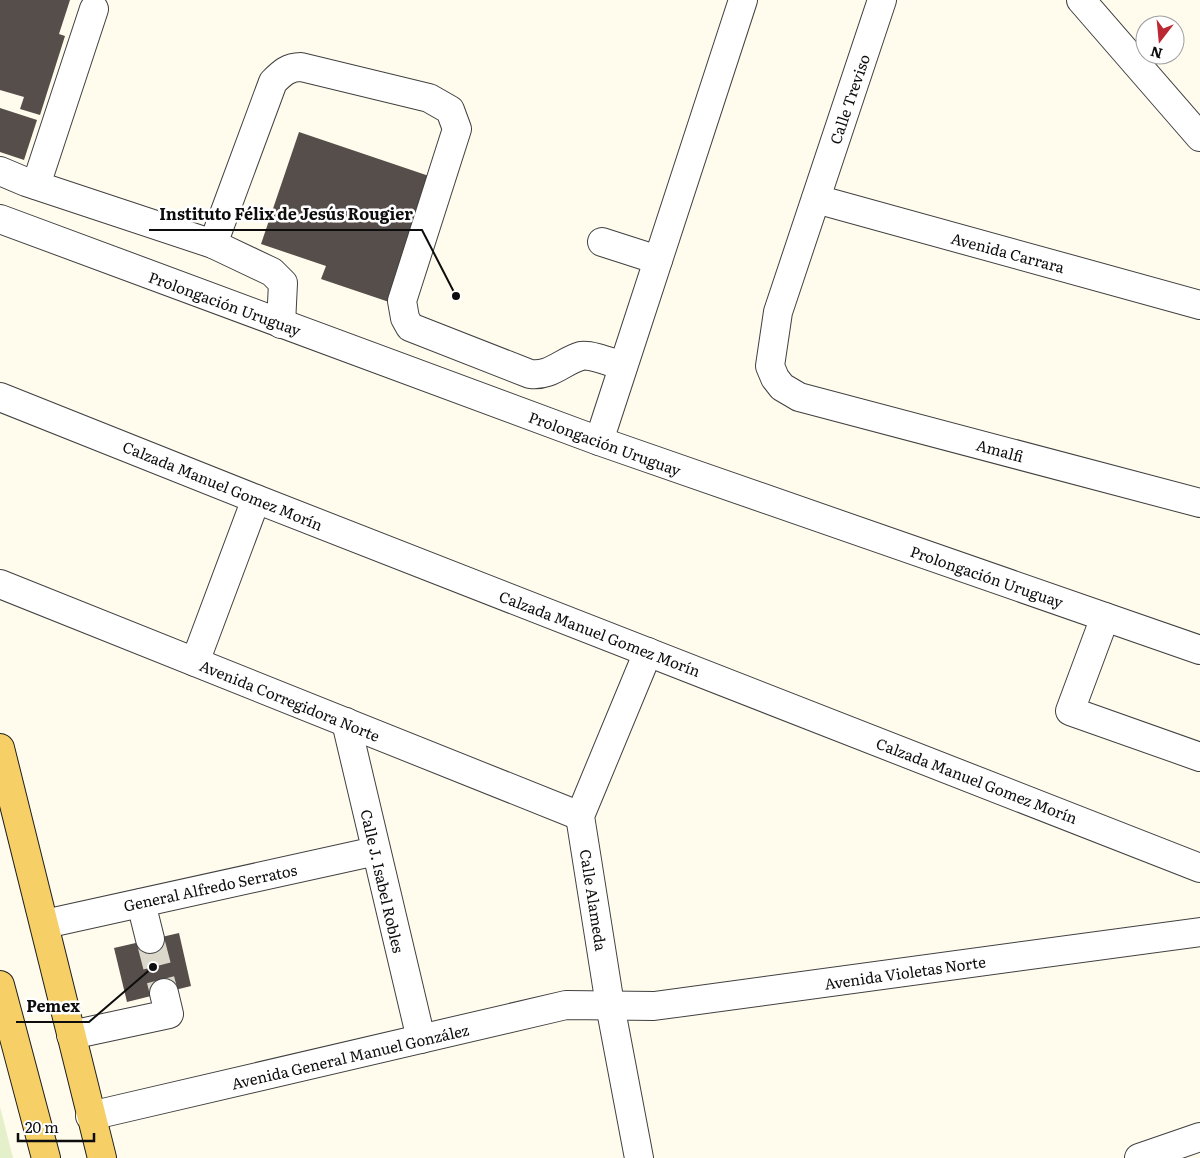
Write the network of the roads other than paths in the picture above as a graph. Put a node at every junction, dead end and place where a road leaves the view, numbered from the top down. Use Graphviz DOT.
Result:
graph roads {
  1 [pos="743,0"];
  2 [pos="882,0"];
  3 [pos="1081,0"];
  4 [pos="98,3"];
  5 [pos="1200,137"];
  6 [pos="0,172"];
  7 [pos="36,185"];
  8 [pos="816,199"];
  9 [pos="5,224"];
  10 [pos="602,242"];
  11 [pos="213,244"];
  12 [pos="658,260"];
  13 [pos="1200,305"];
  14 [pos="281,324"];
  15 [pos="623,366"];
  16 [pos="799,396"];
  17 [pos="0,397"];
  18 [pos="599,441"];
  19 [pos="256,500"];
  20 [pos="1200,503"];
  21 [pos="0,584"];
  22 [pos="1105,617"];
  23 [pos="1200,650"];
  24 [pos="648,652"];
  25 [pos="195,662"];
  26 [pos="346,722"];
  27 [pos="0,748"];
  28 [pos="1200,757"];
  29 [pos="580,816"];
  30 [pos="376,851"];
  31 [pos="1200,868"];
  32 [pos="141,903"];
  33 [pos="44,924"];
  34 [pos="1200,932"];
  35 [pos="150,939"];
  36 [pos="0,984"];
  37 [pos="164,993"];
  38 [pos="610,1005"];
  39 [pos="5,1028"];
  40 [pos="71,1035"];
  41 [pos="421,1039"];
  42 [pos="90,1116"];
  43 [pos="1200,1137"];
  44 [pos="46,1158"];
  45 [pos="102,1158"];
  46 [pos="639,1158"];
  47 [pos="1139,1158"];
  1 -- 12 [label="street"];
  2 -- 8 [label="street, Calle Treviso"];
  3 -- 5 [label="street"];
  4 -- 7 [label="street"];
  6 -- 7 [label="street"];
  7 -- 11 [label="street"];
  8 -- 13 [label="street, Avenida Carrara"];
  8 -- 16 [label="street, Calle Treviso"];
  9 -- 14 [label="street, Prolongación Uruguay"];
  10 -- 12 [label="street"];
  11 -- 14 [label="street"];
  11 -- 15 [label="street"];
  12 -- 15 [label="street"];
  14 -- 18 [label="street, Prolongación Uruguay"];
  15 -- 18 [label="street"];
  16 -- 20 [label="street, Amalfi"];
  17 -- 19 [label="street, Calzada Manuel Gomez Morín"];
  18 -- 22 [label="street, Prolongación Uruguay"];
  19 -- 24 [label="street, Calzada Manuel Gomez Morín"];
  19 -- 25 [label="street"];
  21 -- 25 [label="street, Avenida Corregidora Norte"];
  22 -- 23 [label="street, Prolongación Uruguay"];
  22 -- 28 [label="street"];
  24 -- 29 [label="street"];
  24 -- 31 [label="street, Calzada Manuel Gomez Morín"];
  25 -- 26 [label="street, Avenida Corregidora Norte"];
  26 -- 29 [label="street, Avenida Corregidora Norte"];
  26 -- 30 [label="street, Calle J. Isabel Robles"];
  27 -- 33 [label="main road"];
  29 -- 38 [label="street, Calle Alameda"];
  30 -- 32 [label="street, General Alfredo Serratos"];
  30 -- 41 [label="street, Calle J. Isabel Robles"];
  32 -- 33 [label="street, General Alfredo Serratos"];
  32 -- 35 [label="street"];
  33 -- 40 [label="main road"];
  34 -- 38 [label="street, Avenida Violetas Norte"];
  36 -- 39 [label="main road"];
  37 -- 40 [label="street"];
  38 -- 41 [label="street, Avenida General Manuel González"];
  38 -- 46 [label="street, Calle Alameda"];
  39 -- 44 [label="main road"];
  40 -- 42 [label="main road"];
  41 -- 42 [label="street, Avenida General Manuel González"];
  42 -- 45 [label="main road"];
  43 -- 47 [label="street"];
}
